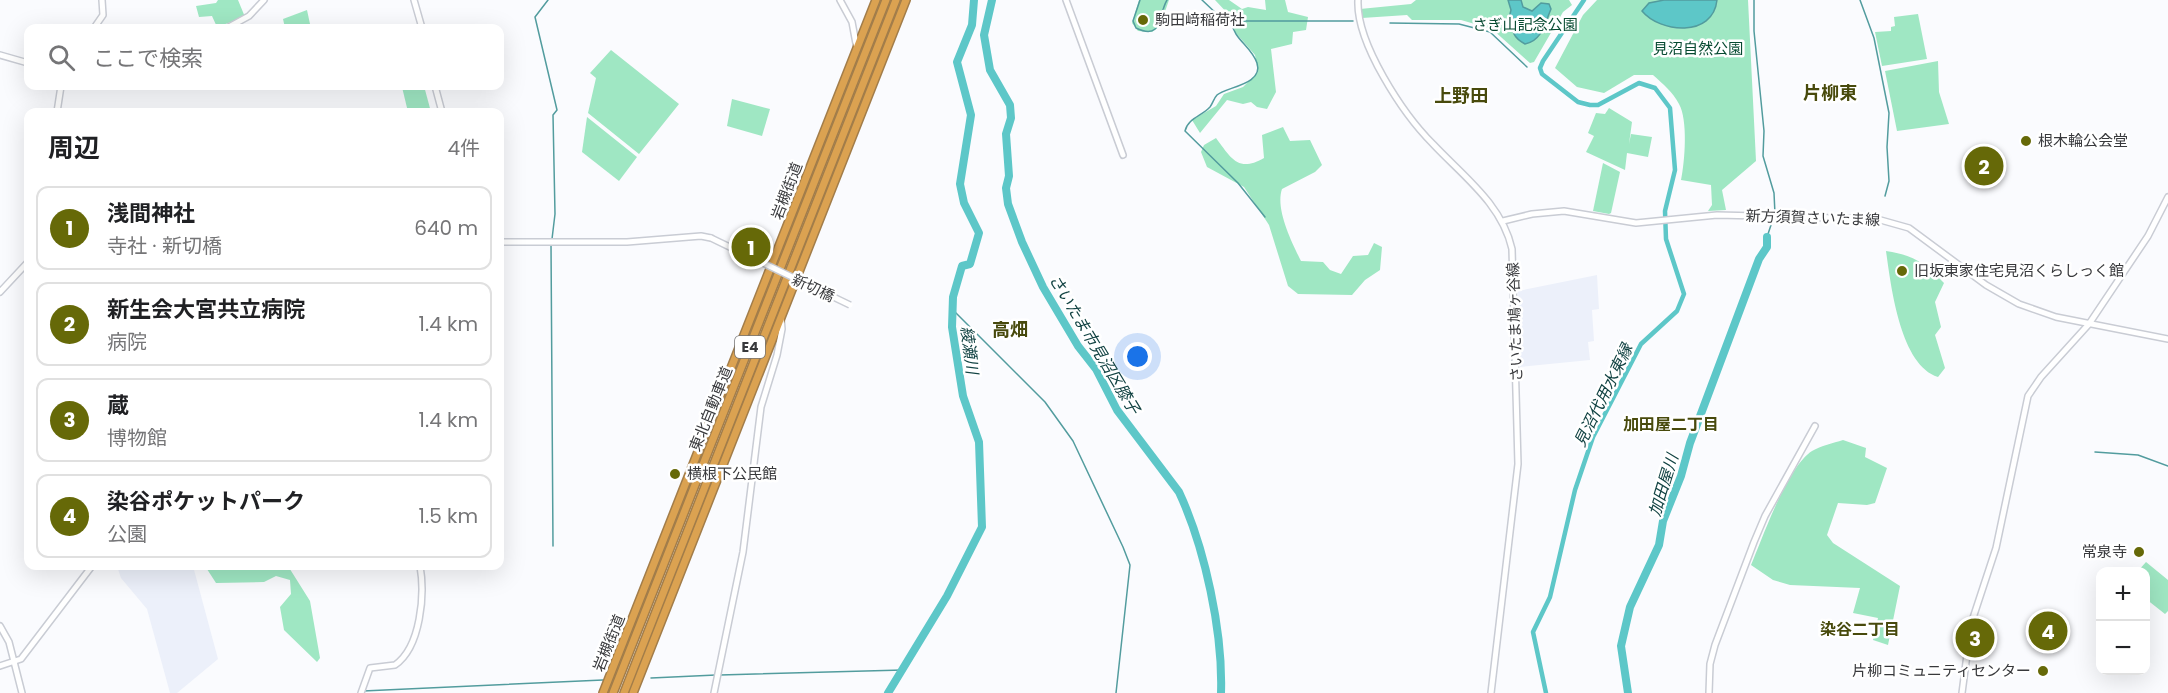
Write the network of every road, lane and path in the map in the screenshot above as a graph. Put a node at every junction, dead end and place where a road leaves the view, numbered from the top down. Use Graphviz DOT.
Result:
graph roads {
  1 [pos="102,0"];
  2 [pos="264,0"];
  3 [pos="414,0"];
  4 [pos="840,0"];
  5 [pos="876,0"];
  6 [pos="886,0"];
  7 [pos="896,0"];
  8 [pos="906,0"];
  9 [pos="1066,0"];
  10 [pos="1358,0"];
  11 [pos="97,24"];
  12 [pos="234,24"];
  13 [pos="421,24"];
  14 [pos="857,49"];
  15 [pos="0,55"];
  16 [pos="24,62"];
  17 [pos="60,90"];
  18 [pos="436,90"];
  19 [pos="58,108"];
  20 [pos="441,108"];
  21 [pos="1123,155"];
  22 [pos="2168,197"];
  23 [pos="1503,221"];
  24 [pos="504,242"];
  25 [pos="24,266"];
  26 [pos="0,292"];
  27 [pos="850,305"];
  28 [pos="781,317"];
  29 [pos="2089,324"];
  30 [pos="2168,339"];
  31 [pos="1815,426"];
  32 [pos="89,570"];
  33 [pos="420,570"];
  34 [pos="0,626"];
  35 [pos="15,663"];
  36 [pos="0,666"];
  37 [pos="22,693"];
  38 [pos="361,693"];
  39 [pos="603,693"];
  40 [pos="613,693"];
  41 [pos="624,693"];
  42 [pos="633,693"];
  43 [pos="714,693"];
  44 [pos="1491,693"];
  45 [pos="1710,693"];
  46 [pos="1962,693"];
  1 -- 11 [label="street"];
  2 -- 12 [label="street"];
  3 -- 13 [label="street"];
  4 -- 14 [label="street"];
  5 -- 14 [label="highway, 岩槻街道"];
  6 -- 40 [label="highway, 東北自動車道 / E4"];
  7 -- 41 [label="highway, 東北自動車道 / E4"];
  8 -- 28 [label="highway"];
  9 -- 21 [label="street"];
  10 -- 23 [label="street, さいたま鳩ヶ谷線"];
  14 -- 39 [label="highway, 岩槻街道"];
  15 -- 16 [label="street"];
  17 -- 19 [label="street"];
  18 -- 20 [label="street"];
  22 -- 29 [label="street"];
  23 -- 29 [label="street, 新方須賀さいたま線"];
  23 -- 44 [label="street, さいたま鳩ヶ谷線"];
  24 -- 27 [label="street, 新切橋, bridge"];
  25 -- 26 [label="street"];
  28 -- 42 [label="highway"];
  28 -- 43 [label="street"];
  29 -- 30 [label="street, 新方須賀さいたま線"];
  29 -- 46 [label="street"];
  31 -- 45 [label="street"];
  32 -- 35 [label="street"];
  33 -- 38 [label="street"];
  34 -- 35 [label="street"];
  35 -- 36 [label="street"];
  35 -- 37 [label="street"];
}
